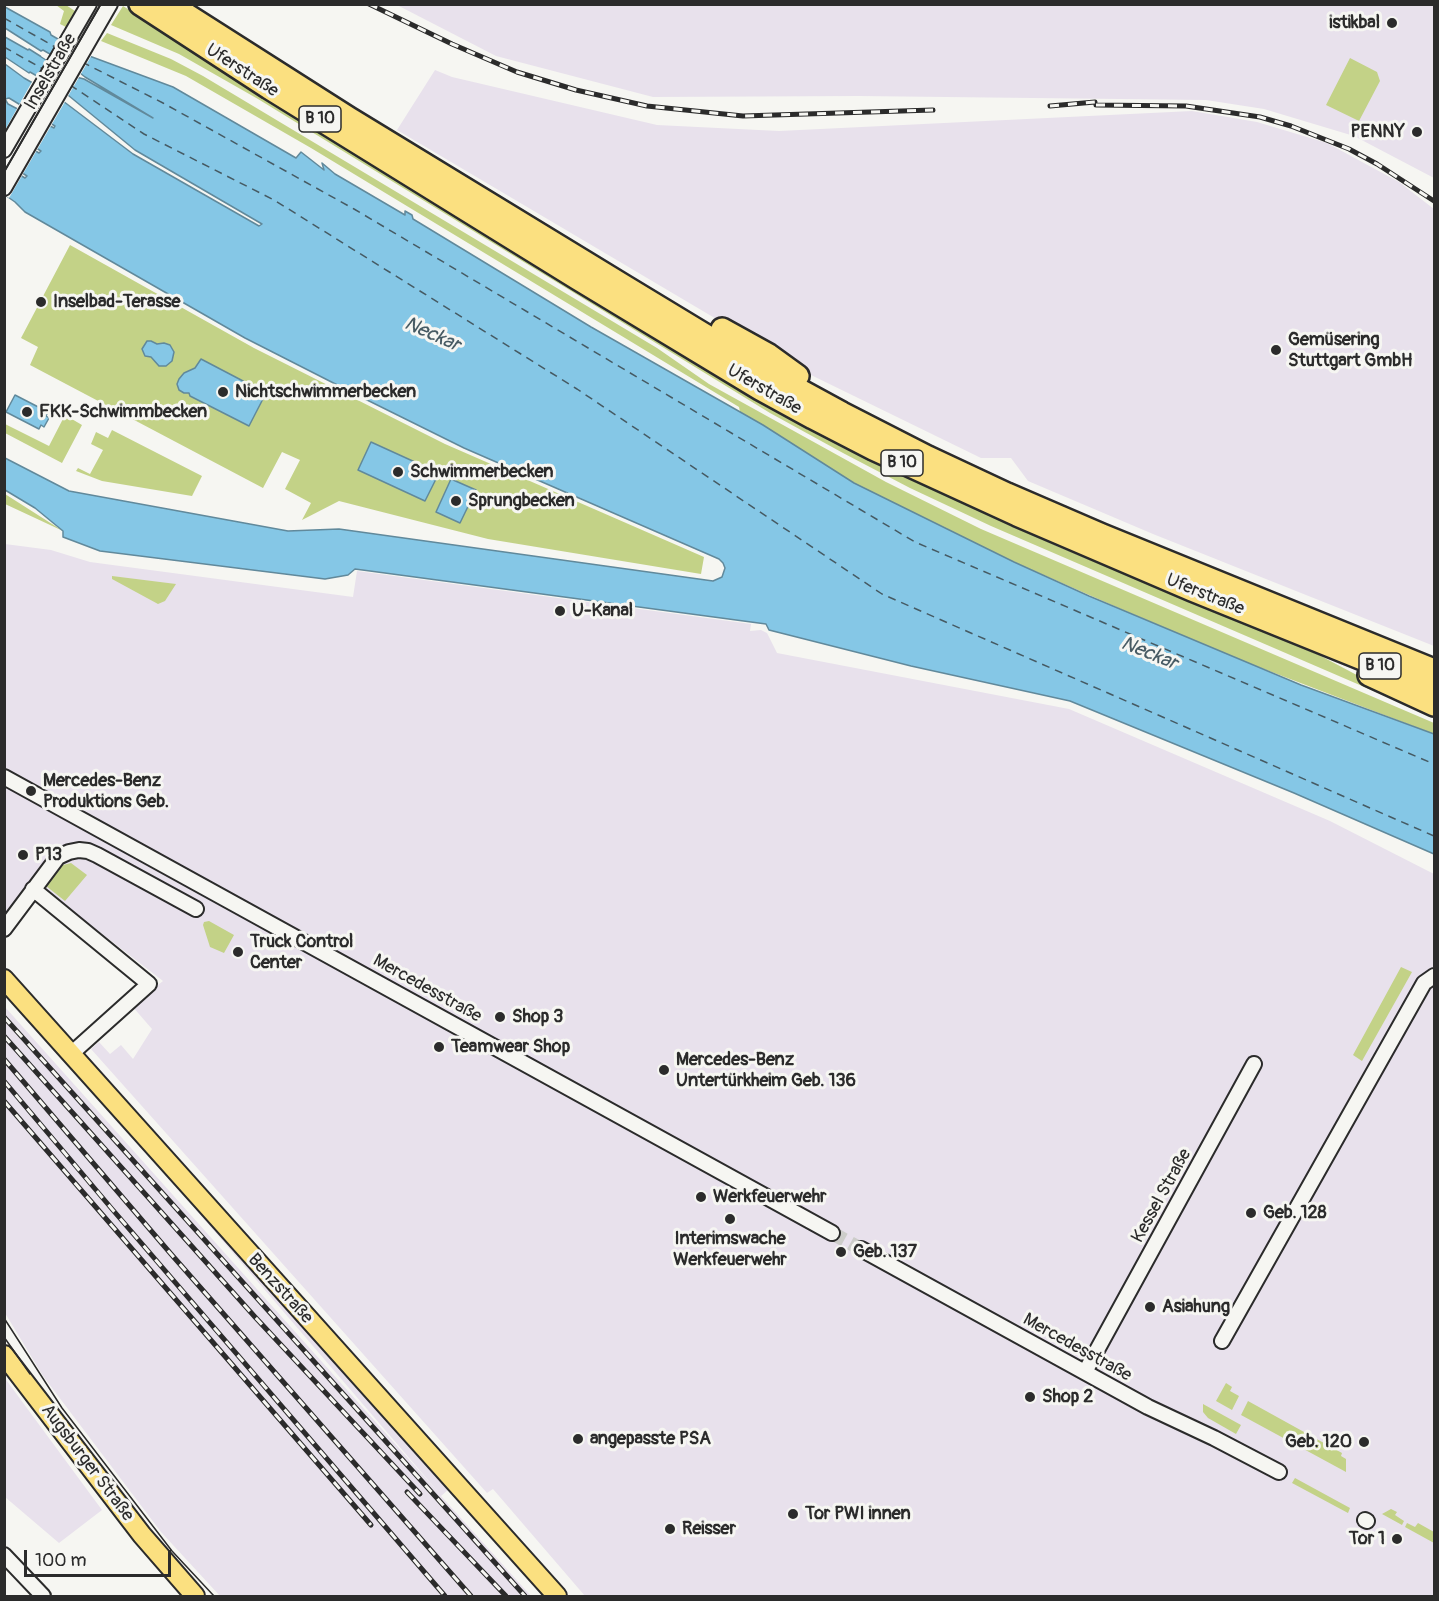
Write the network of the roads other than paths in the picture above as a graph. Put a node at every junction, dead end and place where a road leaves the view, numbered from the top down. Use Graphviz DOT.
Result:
graph roads {
  1 [pos="88,4"];
  2 [pos="110,4"];
  3 [pos="140,4"];
  4 [pos="170,4"];
  5 [pos="4,150"];
  6 [pos="4,188"];
  7 [pos="626,287"];
  8 [pos="1326,644"];
  9 [pos="1434,658"];
  10 [pos="1434,670"];
  11 [pos="1434,688"];
  12 [pos="1434,705"];
  13 [pos="4,777"];
  14 [pos="33,889"];
  15 [pos="196,909"];
  16 [pos="4,929"];
  17 [pos="1434,976"];
  18 [pos="4,980"];
  19 [pos="71,1054"];
  20 [pos="1254,1064"];
  21 [pos="832,1233"];
  22 [pos="861,1249"];
  23 [pos="1222,1341"];
  24 [pos="4,1355"];
  25 [pos="1085,1372"];
  26 [pos="1279,1472"];
  27 [pos="4,1555"];
  28 [pos="43,1596"];
  29 [pos="195,1596"];
  30 [pos="557,1596"];
  1 -- 5 [label="street, Inselstraße"];
  2 -- 6 [label="street, Inselstraße"];
  3 -- 8 [label="highway, Uferstraße / B 10"];
  4 -- 7 [label="highway, Uferstraße / B 10"];
  7 -- 9 [label="highway"];
  7 -- 10 [label="highway, Uferstraße / B 10"];
  8 -- 11 [label="highway, Uferstraße / B 10"];
  8 -- 12 [label="highway"];
  13 -- 21 [label="street, Mercedesstraße"];
  14 -- 15 [label="street"];
  14 -- 16 [label="street"];
  14 -- 19 [label="street"];
  17 -- 23 [label="street"];
  18 -- 19 [label="main road, Benzstraße"];
  19 -- 30 [label="main road, Benzstraße"];
  20 -- 25 [label="street, Kessel Straße"];
  22 -- 25 [label="street, Mercedesstraße"];
  24 -- 29 [label="main road, Augsburger Straße"];
  25 -- 26 [label="street, Mercedesstraße"];
  27 -- 28 [label="street"];
}
